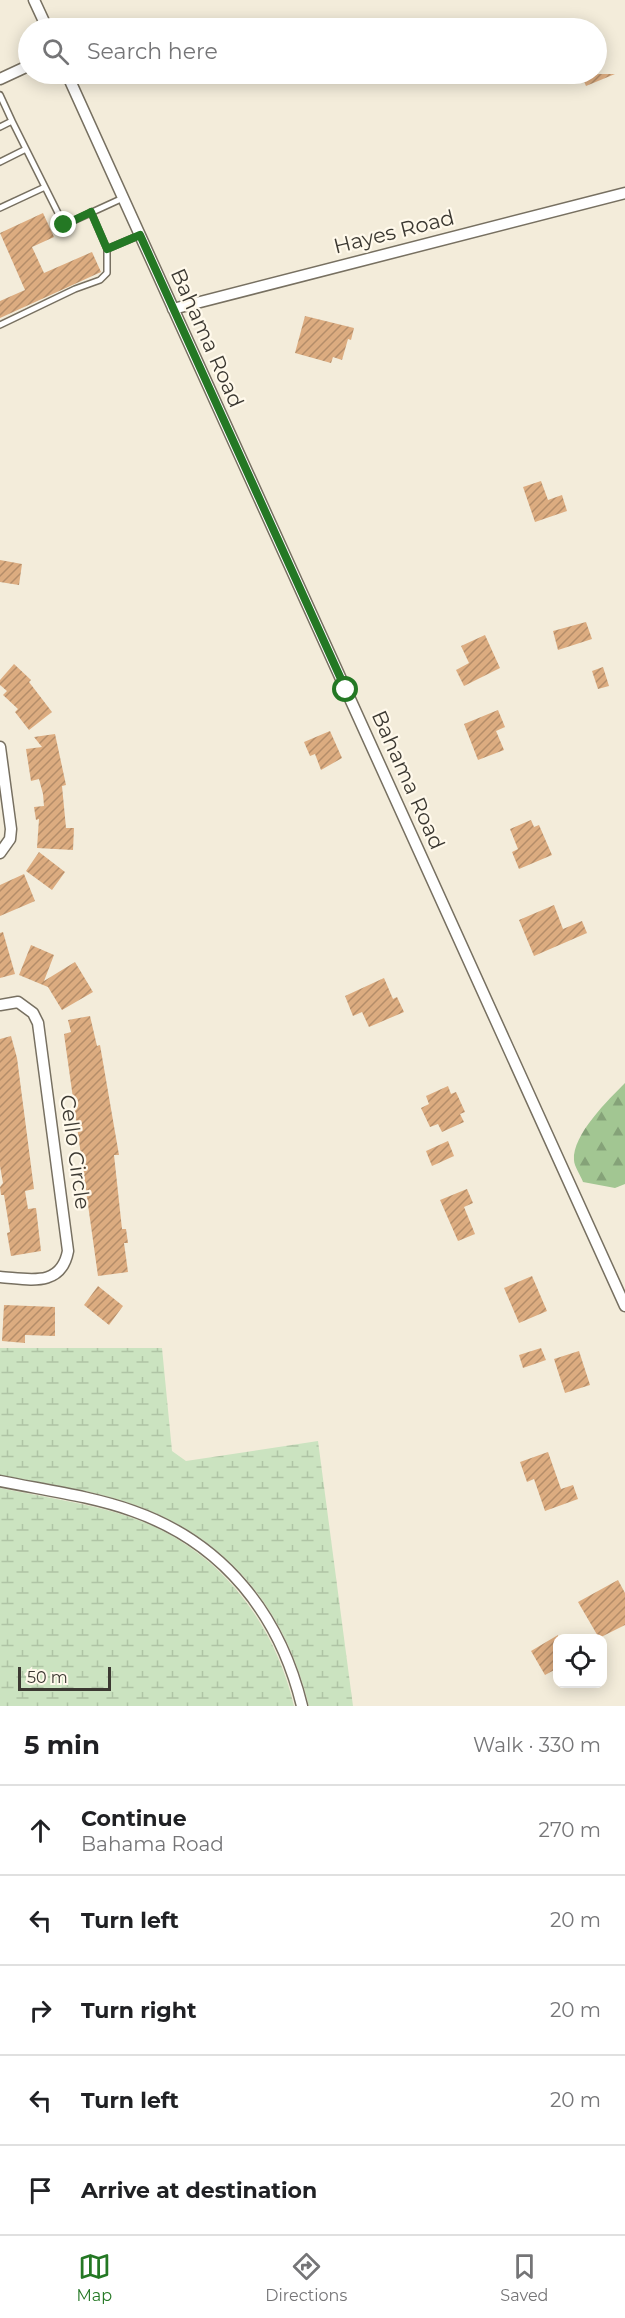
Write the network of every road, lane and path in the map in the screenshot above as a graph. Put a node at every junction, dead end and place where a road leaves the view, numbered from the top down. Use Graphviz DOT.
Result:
graph roads {
  1 [pos="33,0"];
  2 [pos="41,18"];
  3 [pos="18,71"];
  4 [pos="0,79"];
  5 [pos="72,84"];
  6 [pos="0,95"];
  7 [pos="12,121"];
  8 [pos="0,127"];
  9 [pos="27,149"];
  10 [pos="0,162"];
  11 [pos="45,187"];
  12 [pos="625,193"];
  13 [pos="123,198"];
  14 [pos="0,208"];
  15 [pos="91,212"];
  16 [pos="140,235"];
  17 [pos="107,249"];
  18 [pos="173,309"];
  19 [pos="0,325"];
  20 [pos="0,747"];
  21 [pos="0,853"];
  22 [pos="0,1005"];
  23 [pos="0,1277"];
  24 [pos="625,1306"];
  25 [pos="0,1481"];
  26 [pos="302,1706"];
  1 -- 2 [label="street"];
  3 -- 4 [label="street"];
  5 -- 13 [label="street, Bahama Road"];
  6 -- 7 [label="lane"];
  7 -- 8 [label="lane"];
  7 -- 9 [label="lane"];
  9 -- 10 [label="lane"];
  9 -- 11 [label="lane"];
  11 -- 14 [label="lane"];
  11 -- 15 [label="lane"];
  12 -- 18 [label="street, Hayes Road"];
  13 -- 15 [label="lane"];
  13 -- 16 [label="street, Bahama Road"];
  15 -- 17 [label="lane"];
  16 -- 17 [label="lane"];
  16 -- 18 [label="street, Bahama Road"];
  17 -- 19 [label="lane"];
  18 -- 24 [label="street, Bahama Road"];
  20 -- 21 [label="street"];
  22 -- 23 [label="street, Cello Circle"];
  25 -- 26 [label="street"];
}
